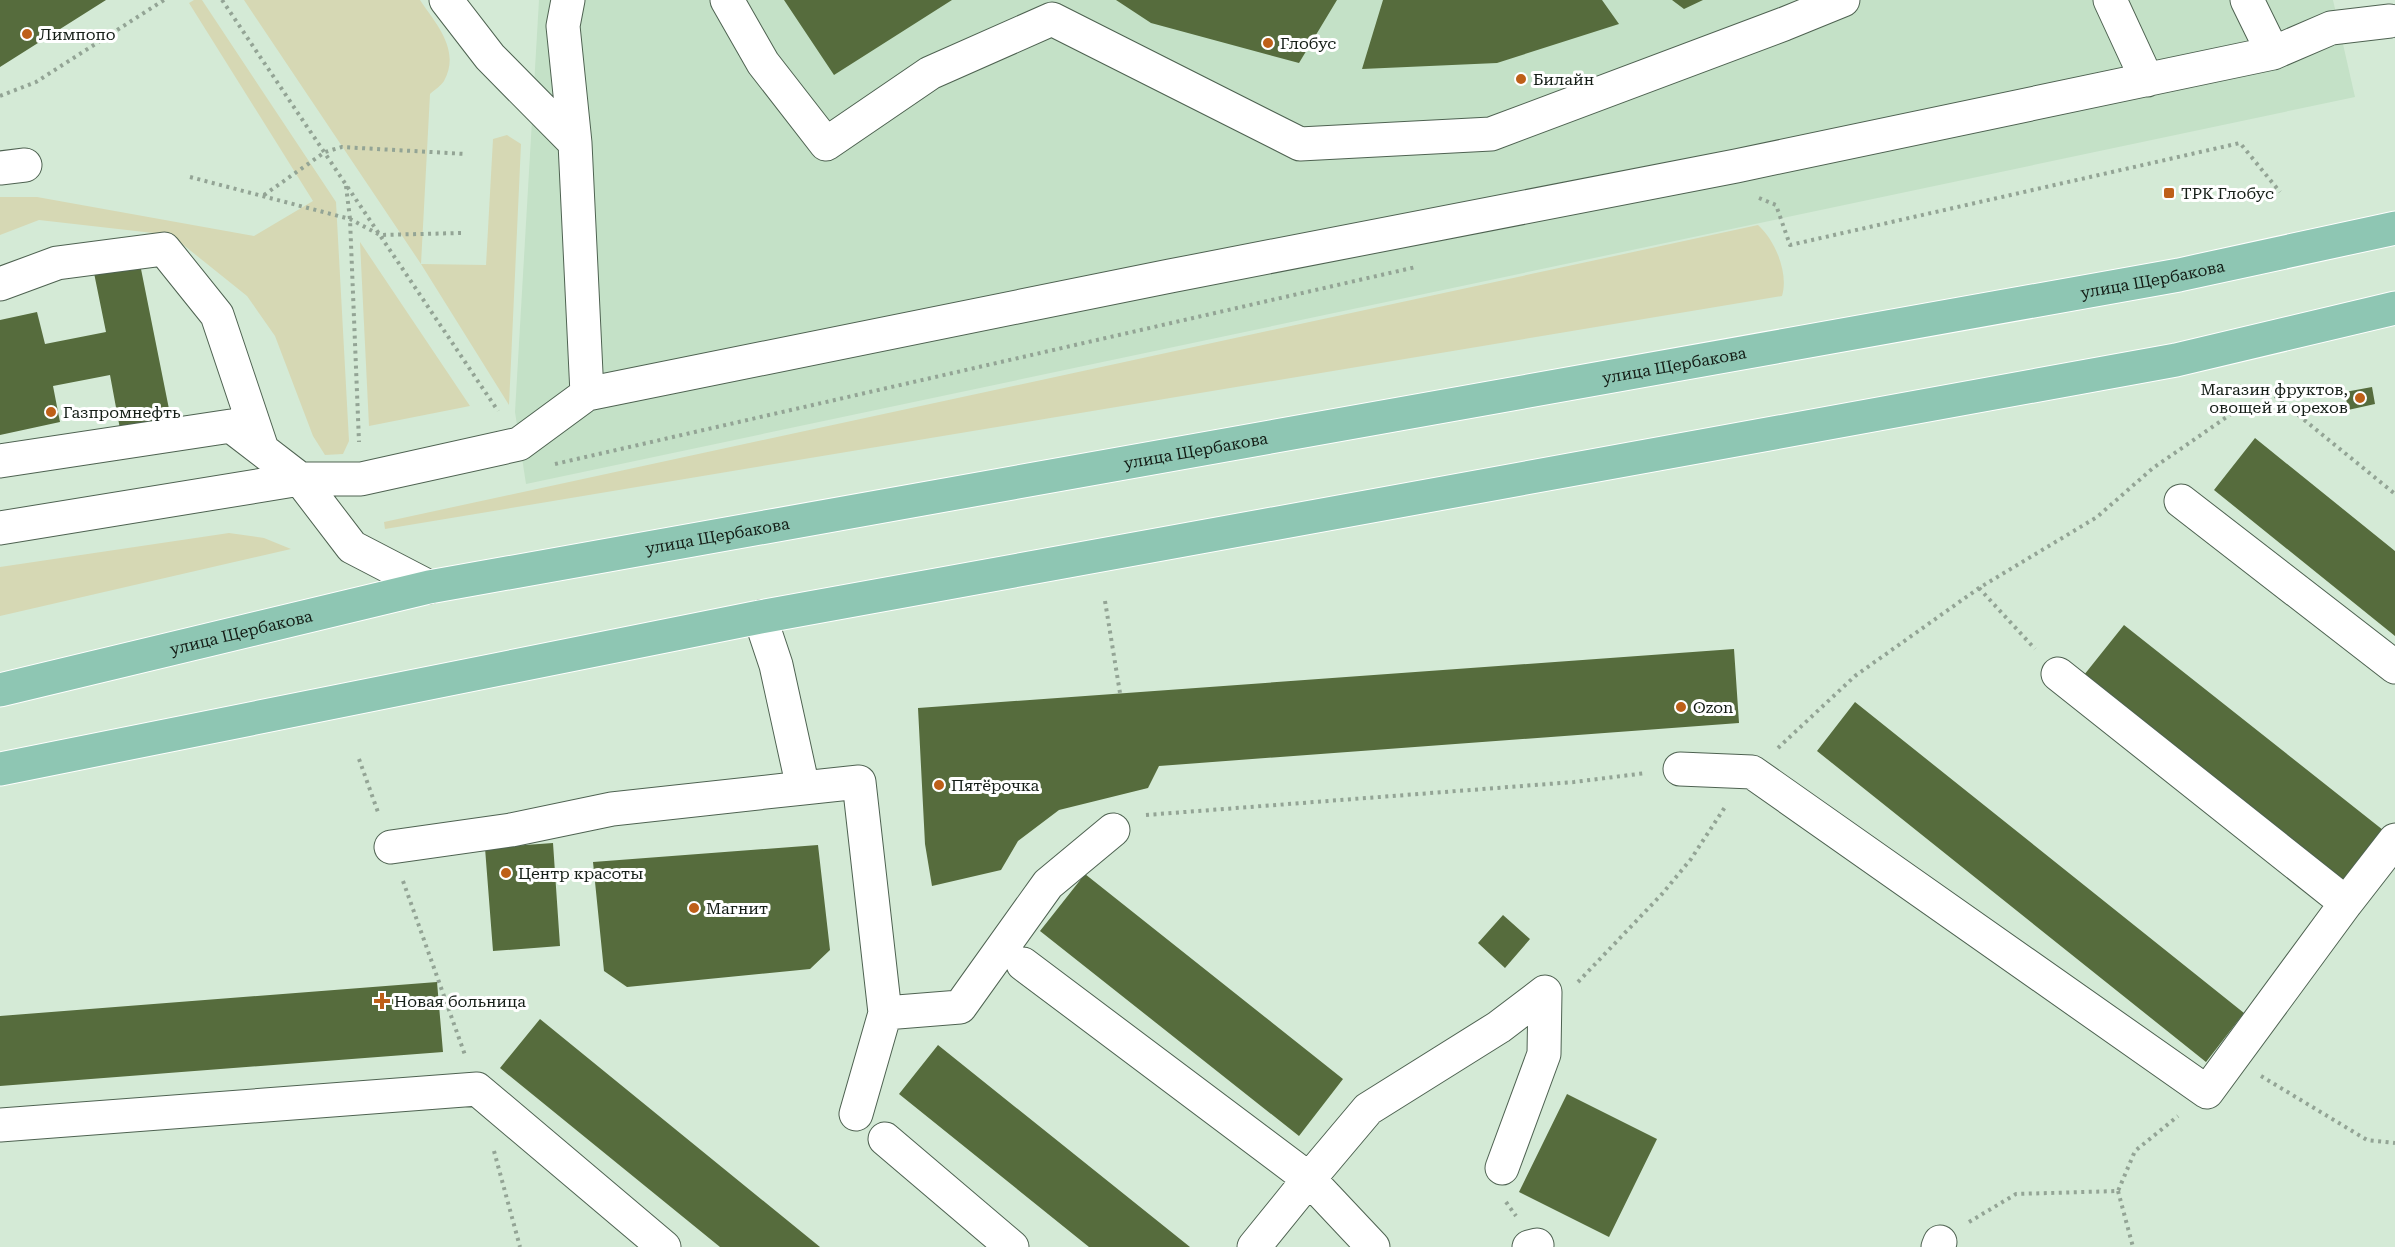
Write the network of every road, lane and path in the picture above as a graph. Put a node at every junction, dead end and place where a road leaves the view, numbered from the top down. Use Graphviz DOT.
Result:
graph roads {
  1 [pos="164,0"];
  2 [pos="222,0"];
  3 [pos="446,0"];
  4 [pos="568,0"];
  5 [pos="727,0"];
  6 [pos="1843,0"];
  7 [pos="2110,0"];
  8 [pos="2247,0"];
  9 [pos="2389,19"];
  10 [pos="2273,54"];
  11 [pos="2147,80"];
  12 [pos="0,96"];
  13 [pos="575,143"];
  14 [pos="325,152"];
  15 [pos="466,154"];
  16 [pos="190,177"];
  17 [pos="346,184"];
  18 [pos="2280,192"];
  19 [pos="264,195"];
  20 [pos="1756,196"];
  21 [pos="350,219"];
  22 [pos="2395,228"];
  23 [pos="461,233"];
  24 [pos="380,235"];
  25 [pos="1420,266"];
  26 [pos="0,284"];
  27 [pos="2395,308"];
  28 [pos="587,394"];
  29 [pos="2274,396"];
  30 [pos="519,444"];
  31 [pos="262,449"];
  32 [pos="0,461"];
  33 [pos="300,479"];
  34 [pos="361,479"];
  35 [pos="2395,494"];
  36 [pos="2181,501"];
  37 [pos="0,528"];
  38 [pos="429,587"];
  39 [pos="1979,588"];
  40 [pos="1105,601"];
  41 [pos="760,617"];
  42 [pos="2395,667"];
  43 [pos="2058,674"];
  44 [pos="0,690"];
  45 [pos="1120,693"];
  46 [pos="359,759"];
  47 [pos="0,769"];
  48 [pos="1680,769"];
  49 [pos="803,788"];
  50 [pos="1113,830"];
  51 [pos="2395,840"];
  52 [pos="391,847"];
  53 [pos="2346,903"];
  54 [pos="1023,964"];
  55 [pos="885,1013"];
  56 [pos="2232,1059"];
  57 [pos="477,1089"];
  58 [pos="2207,1092"];
  59 [pos="856,1114"];
  60 [pos="0,1125"];
  61 [pos="885,1140"];
  62 [pos="2395,1143"];
  63 [pos="492,1146"];
  64 [pos="1502,1168"];
  65 [pos="1309,1179"];
  66 [pos="2118,1191"];
  67 [pos="1939,1244"];
  68 [pos="520,1247"];
  69 [pos="664,1247"];
  70 [pos="1012,1247"];
  71 [pos="1254,1247"];
  72 [pos="1373,1247"];
  73 [pos="2133,1247"];
  1 -- 12 [label="path"];
  2 -- 14 [label="path"];
  3 -- 13 [label="lane"];
  4 -- 13 [label="lane"];
  5 -- 6 [label="lane"];
  7 -- 11 [label="lane"];
  8 -- 10 [label="lane"];
  9 -- 10 [label="lane"];
  10 -- 11 [label="lane"];
  11 -- 28 [label="lane"];
  13 -- 28 [label="lane"];
  14 -- 15 [label="path"];
  14 -- 17 [label="path"];
  14 -- 19 [label="path"];
  16 -- 19 [label="path"];
  17 -- 21 [label="path"];
  17 -- 24 [label="path"];
  18 -- 20 [label="path"];
  19 -- 21 [label="path"];
  21 -- 24 [label="path"];
  21 -- 34 [label="path"];
  22 -- 38 [label="main road, улица Щербакова"];
  23 -- 24 [label="path"];
  24 -- 30 [label="path"];
  25 -- 30 [label="path"];
  26 -- 31 [label="lane"];
  27 -- 41 [label="main road"];
  28 -- 30 [label="lane"];
  29 -- 35 [label="path"];
  30 -- 34 [label="lane"];
  31 -- 32 [label="lane"];
  31 -- 33 [label="lane"];
  33 -- 34 [label="lane"];
  33 -- 37 [label="lane"];
  33 -- 38 [label="lane"];
  36 -- 42 [label="lane"];
  38 -- 44 [label="main road, улица Щербакова"];
  39 -- 43 [label="path"];
  40 -- 45 [label="path"];
  41 -- 47 [label="main road"];
  41 -- 49 [label="lane"];
  43 -- 53 [label="lane"];
  46 -- 52 [label="path"];
  48 -- 50 [label="path"];
  48 -- 58 [label="lane"];
  49 -- 52 [label="lane"];
  49 -- 55 [label="lane"];
  50 -- 55 [label="lane"];
  51 -- 53 [label="lane"];
  52 -- 57 [label="path"];
  53 -- 56 [label="lane"];
  54 -- 65 [label="lane"];
  55 -- 59 [label="lane"];
  56 -- 58 [label="lane"];
  56 -- 62 [label="path"];
  57 -- 60 [label="lane"];
  57 -- 69 [label="lane"];
  58 -- 66 [label="path"];
  61 -- 70 [label="lane"];
  63 -- 68 [label="path"];
  64 -- 65 [label="lane"];
  65 -- 71 [label="lane"];
  65 -- 72 [label="lane"];
  66 -- 67 [label="path"];
  66 -- 73 [label="path"];
}
